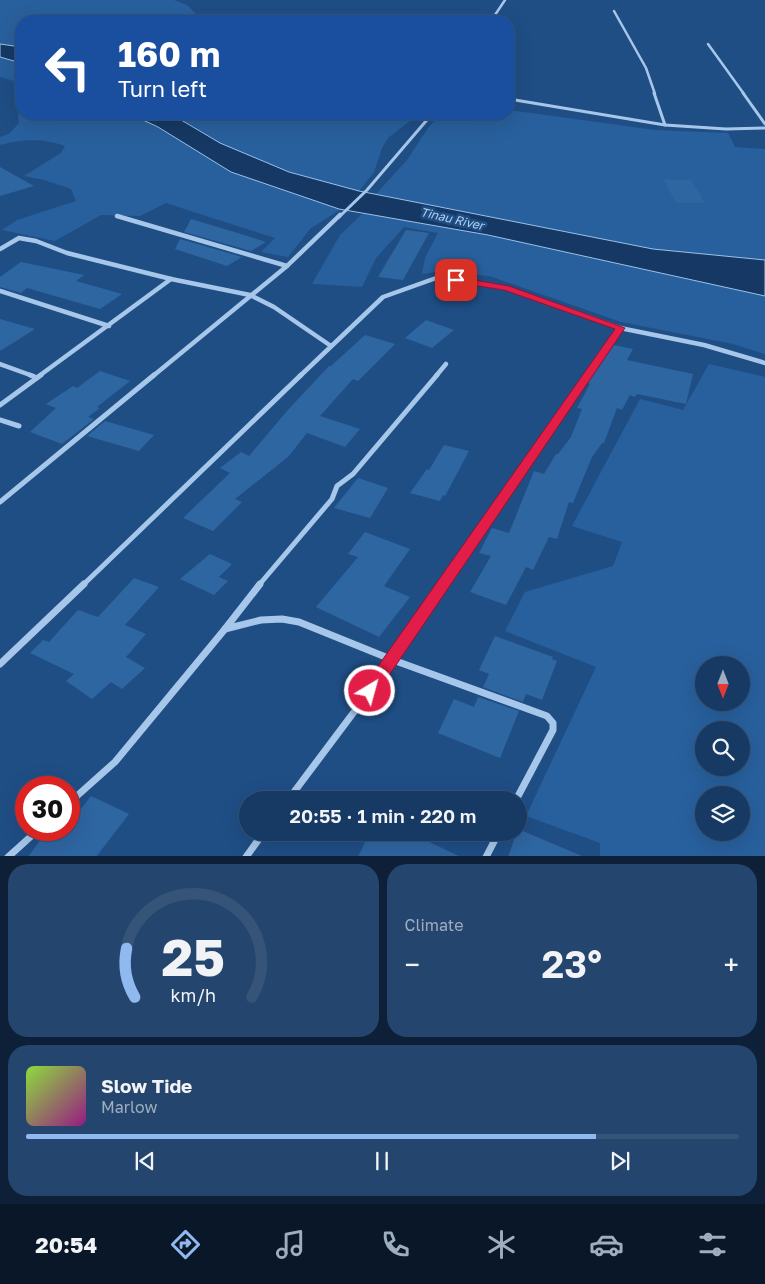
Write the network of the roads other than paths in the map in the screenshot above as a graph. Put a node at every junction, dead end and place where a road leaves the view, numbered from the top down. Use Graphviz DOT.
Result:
graph roads {
  1 [pos="505,0"];
  2 [pos="614,12"];
  3 [pos="495,15"];
  4 [pos="708,44"];
  5 [pos="515,100"];
  6 [pos="427,120"];
  7 [pos="765,124"];
  8 [pos="666,125"];
  9 [pos="765,128"];
  10 [pos="117,216"];
  11 [pos="1,247"];
  12 [pos="287,266"];
  13 [pos="171,279"];
  14 [pos="0,291"];
  15 [pos="250,295"];
  16 [pos="109,326"];
  17 [pos="620,328"];
  18 [pos="332,346"];
  19 [pos="765,363"];
  20 [pos="0,364"];
  21 [pos="446,364"];
  22 [pos="35,377"];
  23 [pos="0,405"];
  24 [pos="0,420"];
  25 [pos="19,426"];
  26 [pos="0,502"];
  27 [pos="225,629"];
  28 [pos="393,660"];
  29 [pos="0,664"];
  30 [pos="295,791"];
  31 [pos="521,791"];
  32 [pos="80,792"];
  33 [pos="25,841"];
  34 [pos="257,841"];
  35 [pos="494,841"];
  36 [pos="8,856"];
  37 [pos="246,856"];
  38 [pos="486,856"];
  1 -- 3 [label="street"];
  2 -- 8 [label="street"];
  4 -- 7 [label="street"];
  5 -- 8 [label="street"];
  6 -- 12 [label="street"];
  8 -- 9 [label="street"];
  10 -- 12 [label="street"];
  11 -- 13 [label="street"];
  12 -- 15 [label="street"];
  13 -- 15 [label="street"];
  13 -- 16 [label="street"];
  14 -- 16 [label="street"];
  15 -- 18 [label="street"];
  15 -- 26 [label="street"];
  16 -- 22 [label="street"];
  17 -- 18 [label="street"];
  17 -- 19 [label="street"];
  17 -- 28 [label="street"];
  18 -- 29 [label="street"];
  20 -- 22 [label="street"];
  21 -- 27 [label="street"];
  22 -- 23 [label="street"];
  24 -- 25 [label="street"];
  27 -- 28 [label="street"];
  27 -- 32 [label="street"];
  28 -- 30 [label="street"];
  28 -- 31 [label="street"];
  33 -- 36 [label="street"];
  34 -- 37 [label="street"];
  35 -- 38 [label="street"];
}
